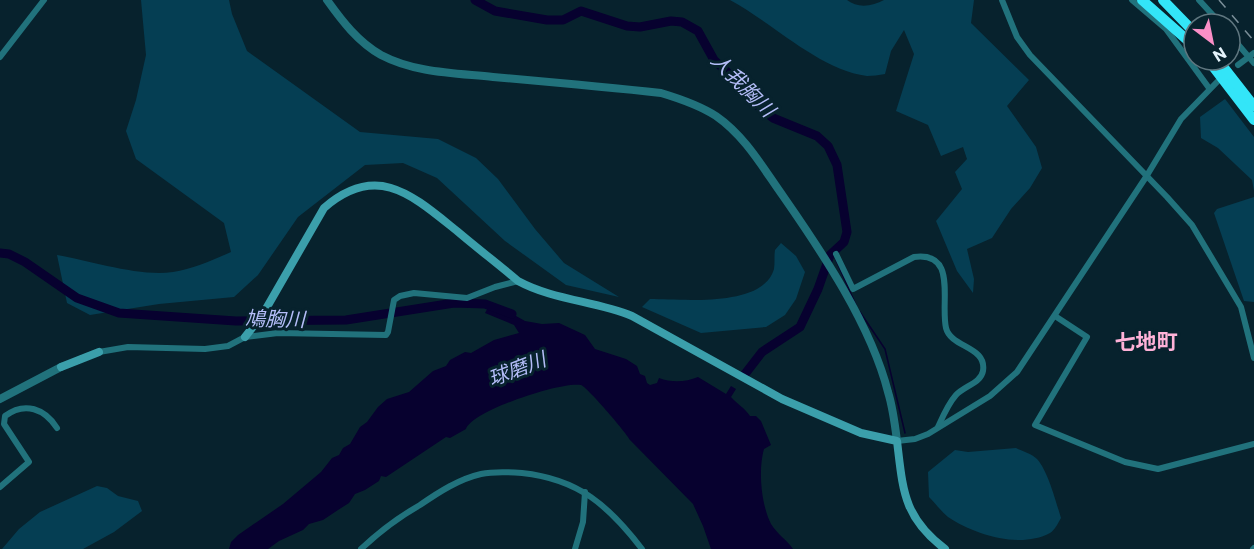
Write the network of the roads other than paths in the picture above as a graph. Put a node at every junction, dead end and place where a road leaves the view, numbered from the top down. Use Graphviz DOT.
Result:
graph roads {
  1 [pos="44,0"];
  2 [pos="327,0"];
  3 [pos="1002,0"];
  4 [pos="1132,0"];
  5 [pos="1142,0"];
  6 [pos="1152,0"];
  7 [pos="1164,0"];
  8 [pos="1198,0"];
  9 [pos="1210,12"];
  10 [pos="1182,19"];
  11 [pos="1182,32"];
  12 [pos="1182,35"];
  13 [pos="1251,55"];
  14 [pos="0,57"];
  15 [pos="1254,63"];
  16 [pos="1217,72"];
  17 [pos="1227,72"];
  18 [pos="1217,82"];
  19 [pos="1209,88"];
  20 [pos="1254,106"];
  21 [pos="1254,120"];
  22 [pos="1146,177"];
  23 [pos="836,254"];
  24 [pos="518,281"];
  25 [pos="1055,316"];
  26 [pos="245,337"];
  27 [pos="99,352"];
  28 [pos="1254,358"];
  29 [pos="61,367"];
  30 [pos="0,399"];
  31 [pos="938,427"];
  32 [pos="57,428"];
  33 [pos="897,441"];
  34 [pos="1254,444"];
  35 [pos="0,487"];
  36 [pos="585,492"];
  37 [pos="361,549"];
  38 [pos="575,549"];
  39 [pos="642,549"];
  40 [pos="945,549"];
  1 -- 14 [label="street"];
  2 -- 33 [label="street"];
  3 -- 22 [label="street"];
  4 -- 19 [label="street"];
  5 -- 12 [label="highway"];
  6 -- 11 [label="highway"];
  7 -- 10 [label="highway"];
  8 -- 9 [label="street"];
  13 -- 15 [label="street"];
  16 -- 21 [label="highway"];
  17 -- 20 [label="highway"];
  18 -- 19 [label="street"];
  19 -- 22 [label="street"];
  22 -- 25 [label="street"];
  22 -- 28 [label="street"];
  23 -- 31 [label="street"];
  24 -- 26 [label="street"];
  24 -- 26 [label="main road"];
  24 -- 33 [label="main road"];
  25 -- 31 [label="street"];
  25 -- 34 [label="street"];
  26 -- 27 [label="street"];
  27 -- 29 [label="main road"];
  29 -- 30 [label="street"];
  31 -- 33 [label="street"];
  32 -- 35 [label="street"];
  33 -- 40 [label="main road"];
  36 -- 37 [label="street"];
  36 -- 38 [label="street"];
  36 -- 39 [label="street"];
}
